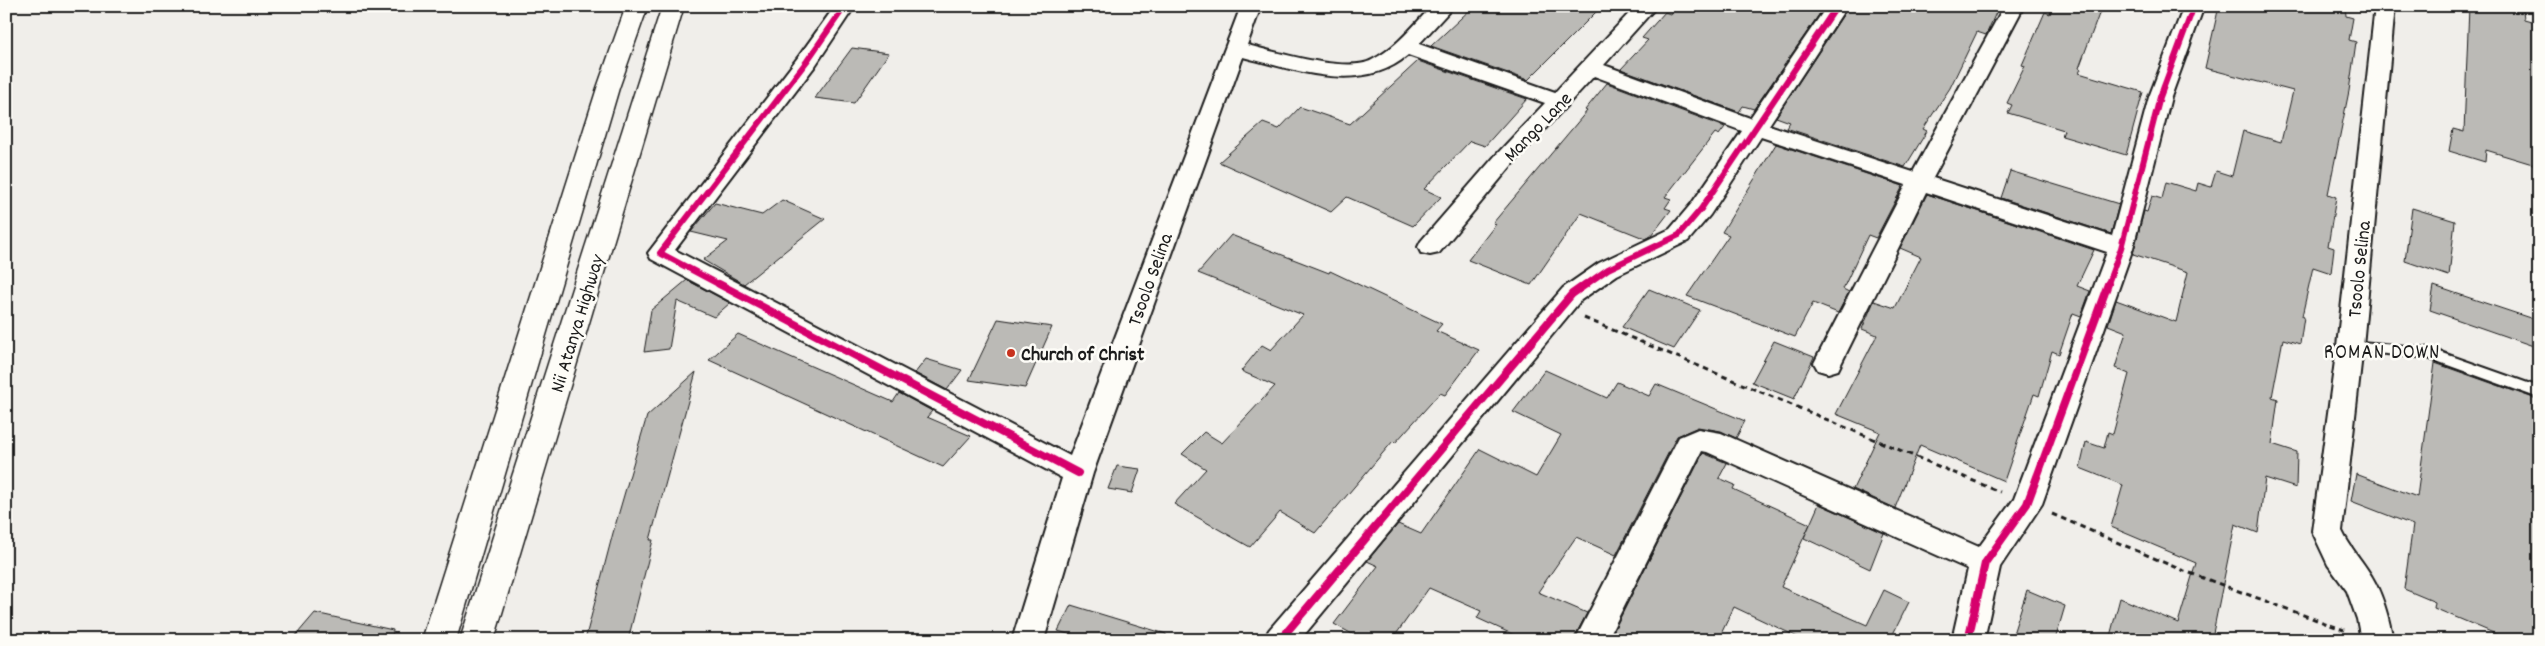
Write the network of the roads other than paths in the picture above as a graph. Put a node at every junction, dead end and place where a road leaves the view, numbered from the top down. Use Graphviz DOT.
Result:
graph roads {
  1 [pos="638,6"];
  2 [pos="673,6"];
  3 [pos="845,6"];
  4 [pos="1251,6"];
  5 [pos="1444,6"];
  6 [pos="1647,6"];
  7 [pos="1837,6"];
  8 [pos="2014,6"];
  9 [pos="2194,6"];
  10 [pos="2385,6"];
  11 [pos="1404,46"];
  12 [pos="1234,48"];
  13 [pos="1591,68"];
  14 [pos="1561,101"];
  15 [pos="1756,128"];
  16 [pos="1920,182"];
  17 [pos="1430,247"];
  18 [pos="2121,248"];
  19 [pos="2350,346"];
  20 [pos="1828,363"];
  21 [pos="2539,393"];
  22 [pos="1078,473"];
  23 [pos="1985,563"];
  24 [pos="2364,636"];
  25 [pos="439,640"];
  26 [pos="477,640"];
  27 [pos="1028,640"];
  28 [pos="1280,640"];
  29 [pos="1591,640"];
  30 [pos="1968,640"];
  1 -- 25 [label="main road"];
  2 -- 26 [label="main road, Nii Atanya Highway"];
  3 -- 22 [label="street"];
  4 -- 12 [label="street, Tsoolo Selina"];
  5 -- 11 [label="street"];
  6 -- 13 [label="street, Mango Lane"];
  7 -- 15 [label="street"];
  8 -- 16 [label="street"];
  9 -- 18 [label="street"];
  10 -- 19 [label="street, Tsoolo Selina"];
  11 -- 12 [label="street"];
  11 -- 14 [label="street"];
  12 -- 22 [label="street, Tsoolo Selina"];
  13 -- 14 [label="street, Mango Lane"];
  13 -- 15 [label="street"];
  14 -- 17 [label="street, Mango Lane"];
  15 -- 16 [label="street"];
  15 -- 28 [label="street"];
  16 -- 18 [label="street"];
  16 -- 20 [label="street"];
  18 -- 23 [label="street"];
  19 -- 21 [label="lane"];
  19 -- 24 [label="street, Tsoolo Selina"];
  22 -- 27 [label="street, Tsoolo Selina"];
  23 -- 29 [label="street"];
  23 -- 30 [label="street"];
}
